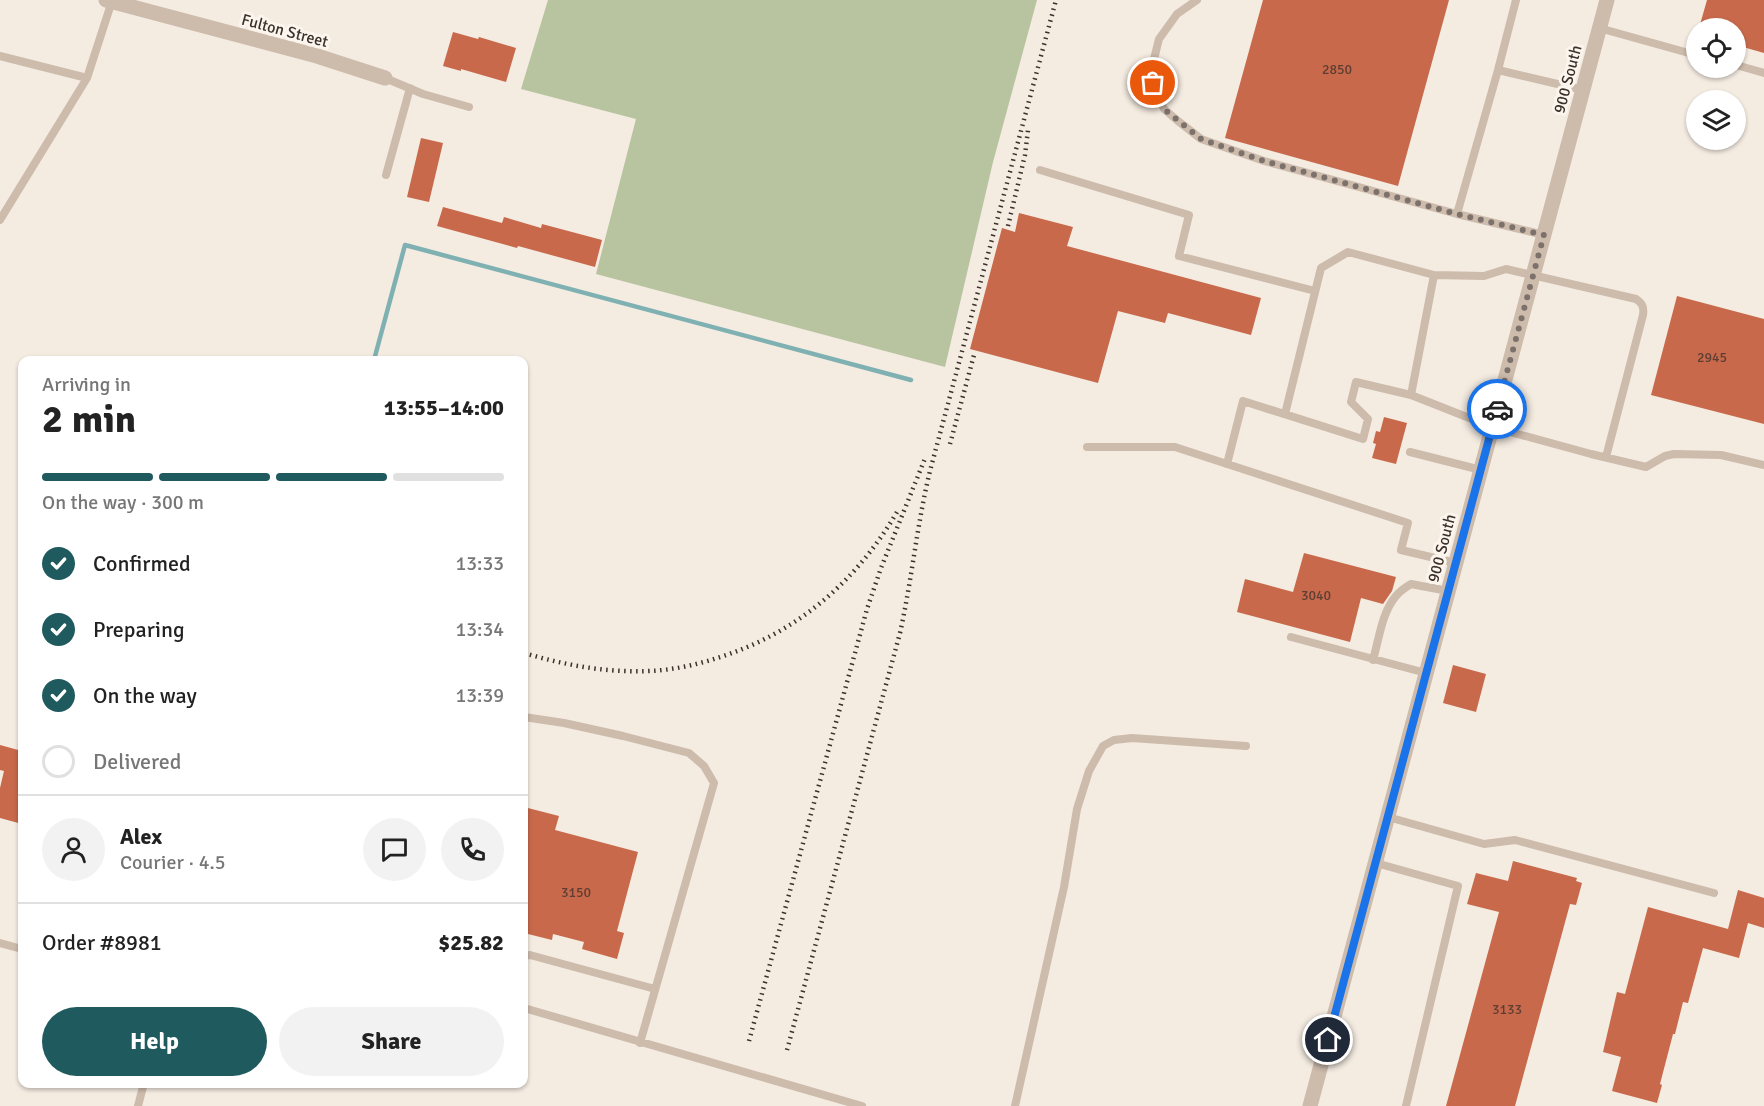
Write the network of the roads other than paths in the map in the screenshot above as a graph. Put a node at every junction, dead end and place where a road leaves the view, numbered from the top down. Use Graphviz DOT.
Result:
graph roads {
  1 [pos="110,0"];
  2 [pos="1197,0"];
  3 [pos="1516,0"];
  4 [pos="1607,0"];
  5 [pos="1599,28"];
  6 [pos="1686,52"];
  7 [pos="0,56"];
  8 [pos="1746,68"];
  9 [pos="1498,70"];
  10 [pos="1764,73"];
  11 [pos="87,78"];
  12 [pos="385,78"];
  13 [pos="410,88"];
  14 [pos="1583,90"];
  15 [pos="469,107"];
  16 [pos="1040,170"];
  17 [pos="386,175"];
  18 [pos="1457,214"];
  19 [pos="0,220"];
  20 [pos="1544,235"];
  21 [pos="1434,275"];
  22 [pos="1533,275"];
  23 [pos="1315,291"];
  24 [pos="1411,394"];
  25 [pos="1285,414"];
  26 [pos="1492,427"];
  27 [pos="1087,447"];
  28 [pos="1410,452"];
  29 [pos="1606,458"];
  30 [pos="1227,464"];
  31 [pos="1764,465"];
  32 [pos="1481,470"];
  33 [pos="1456,563"];
  34 [pos="1448,591"];
  35 [pos="1291,637"];
  36 [pos="1373,660"];
  37 [pos="1426,673"];
  38 [pos="528,718"];
  39 [pos="1246,746"];
  40 [pos="1388,817"];
  41 [pos="1376,863"];
  42 [pos="1714,893"];
  43 [pos="0,943"];
  44 [pos="18,948"];
  45 [pos="528,955"];
  46 [pos="655,989"];
  47 [pos="528,1009"];
  48 [pos="640,1043"];
  49 [pos="143,1088"];
  50 [pos="138,1106"];
  51 [pos="862,1106"];
  52 [pos="1015,1106"];
  53 [pos="1310,1106"];
  54 [pos="1406,1106"];
  1 -- 11 [label="lane"];
  1 -- 12 [label="street, Fulton Street"];
  2 -- 18 [label="lane"];
  3 -- 9 [label="lane"];
  4 -- 5 [label="street, 900 South"];
  5 -- 6 [label="lane"];
  5 -- 14 [label="street, 900 South"];
  7 -- 11 [label="lane"];
  8 -- 10 [label="lane"];
  9 -- 14 [label="lane"];
  9 -- 18 [label="lane"];
  11 -- 19 [label="lane"];
  12 -- 13 [label="lane"];
  13 -- 15 [label="lane"];
  13 -- 17 [label="lane"];
  14 -- 20 [label="street, 900 South"];
  16 -- 23 [label="lane"];
  18 -- 20 [label="lane"];
  20 -- 22 [label="street, 900 South"];
  21 -- 22 [label="lane"];
  21 -- 23 [label="lane"];
  21 -- 24 [label="lane"];
  22 -- 26 [label="street, 900 South"];
  22 -- 29 [label="lane"];
  23 -- 25 [label="lane"];
  24 -- 25 [label="lane"];
  24 -- 26 [label="lane"];
  25 -- 30 [label="lane"];
  26 -- 29 [label="lane"];
  26 -- 32 [label="street, 900 South"];
  27 -- 30 [label="lane"];
  28 -- 32 [label="lane"];
  29 -- 31 [label="lane"];
  30 -- 33 [label="lane"];
  32 -- 33 [label="street, 900 South"];
  33 -- 34 [label="street, 900 South"];
  34 -- 36 [label="lane"];
  34 -- 37 [label="street, 900 South"];
  35 -- 36 [label="lane"];
  36 -- 37 [label="lane"];
  37 -- 40 [label="street, 900 South"];
  38 -- 46 [label="lane"];
  39 -- 52 [label="lane"];
  40 -- 41 [label="street, 900 South"];
  40 -- 42 [label="lane"];
  41 -- 53 [label="street, 900 South"];
  41 -- 54 [label="lane"];
  43 -- 44 [label="lane"];
  45 -- 46 [label="lane"];
  46 -- 48 [label="lane"];
  47 -- 48 [label="lane"];
  48 -- 51 [label="lane"];
  49 -- 50 [label="lane"];
}
